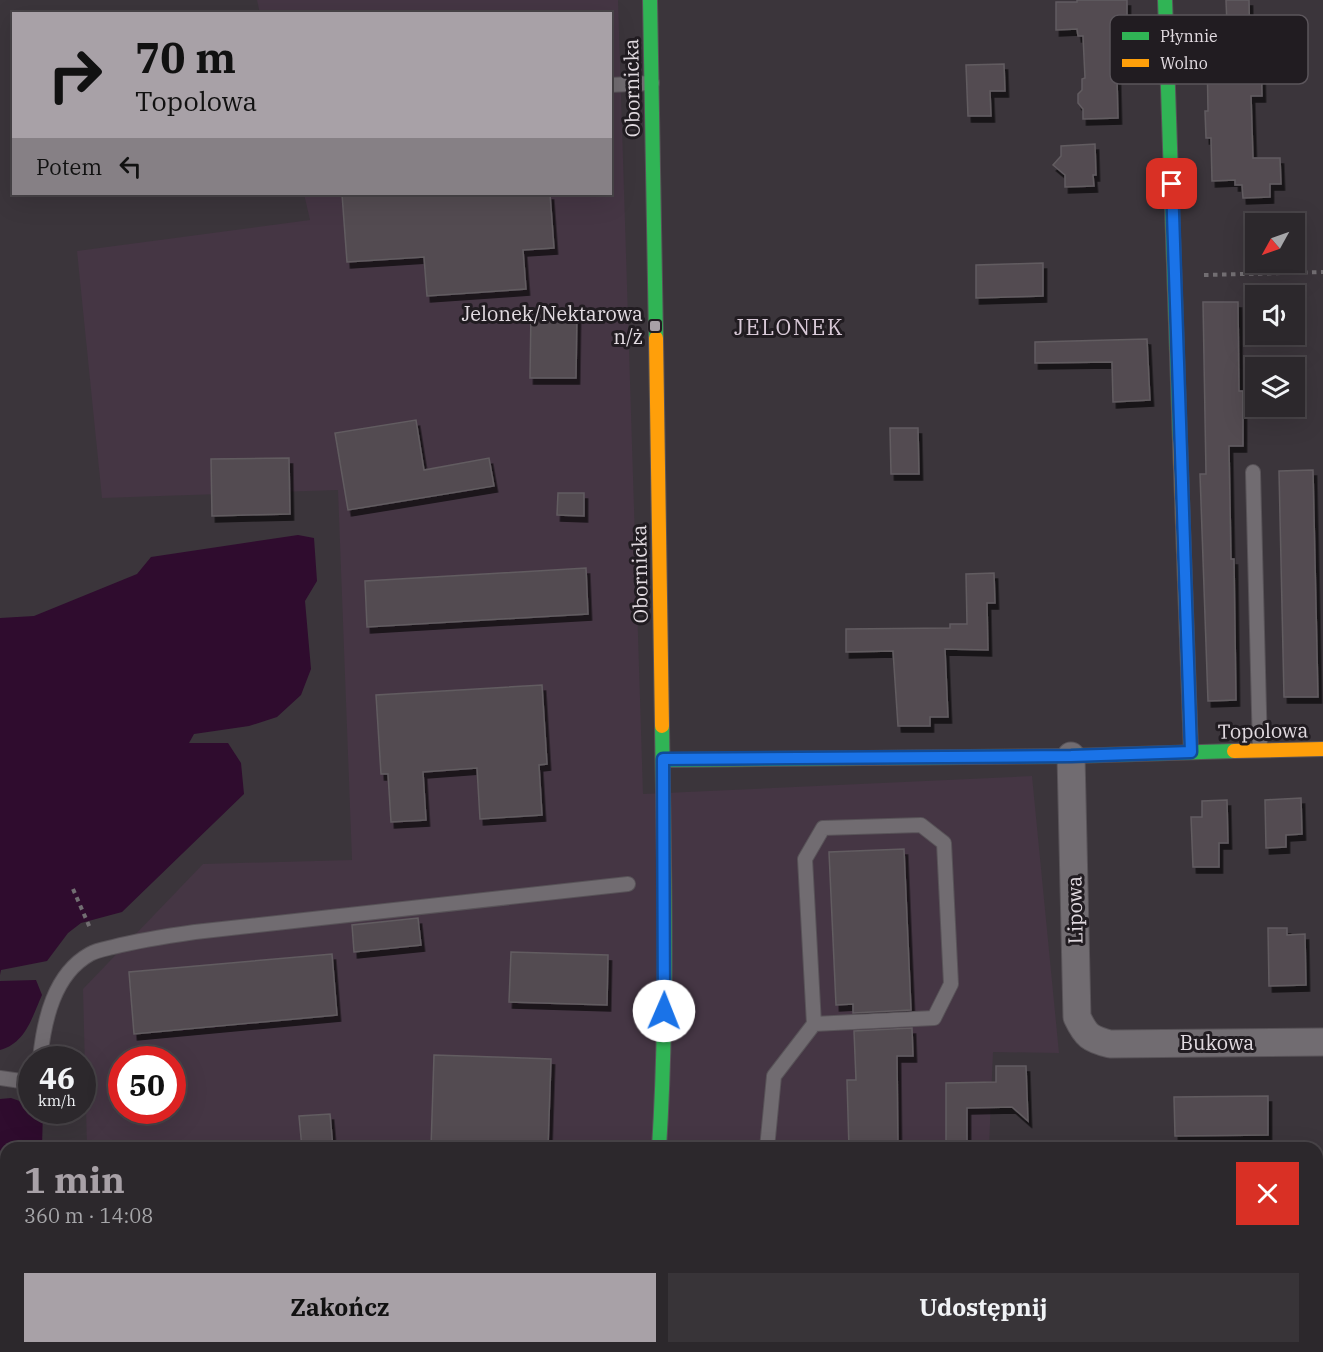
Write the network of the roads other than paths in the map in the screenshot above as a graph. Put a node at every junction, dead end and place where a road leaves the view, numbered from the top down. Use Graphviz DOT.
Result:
graph roads {
  1 [pos="650,0"];
  2 [pos="1165,0"];
  3 [pos="1166,15"];
  4 [pos="652,83"];
  5 [pos="1168,84"];
  6 [pos="612,85"];
  7 [pos="1253,472"];
  8 [pos="1323,749"];
  9 [pos="1260,750"];
  10 [pos="1191,752"];
  11 [pos="1071,756"];
  12 [pos="663,759"];
  13 [pos="628,884"];
  14 [pos="814,1024"];
  15 [pos="1323,1042"];
  16 [pos="1110,1044"];
  17 [pos="41,1046"];
  18 [pos="0,1078"];
  19 [pos="18,1081"];
  20 [pos="659,1142"];
  21 [pos="768,1142"];
  1 -- 4 [label="street, Obornicka"];
  2 -- 3 [label="street"];
  4 -- 6 [label="lane"];
  4 -- 12 [label="street, Obornicka"];
  5 -- 10 [label="street"];
  7 -- 9 [label="lane"];
  8 -- 9 [label="street, Topolowa"];
  9 -- 10 [label="street, Topolowa"];
  10 -- 11 [label="street, Topolowa"];
  11 -- 12 [label="street, Topolowa"];
  11 -- 16 [label="street, Lipowa"];
  12 -- 20 [label="street, Obornicka"];
  13 -- 17 [label="lane"];
  14 -- 14 [label="lane"];
  14 -- 21 [label="lane"];
  15 -- 16 [label="street, Bukowa"];
  18 -- 19 [label="lane"];
}
